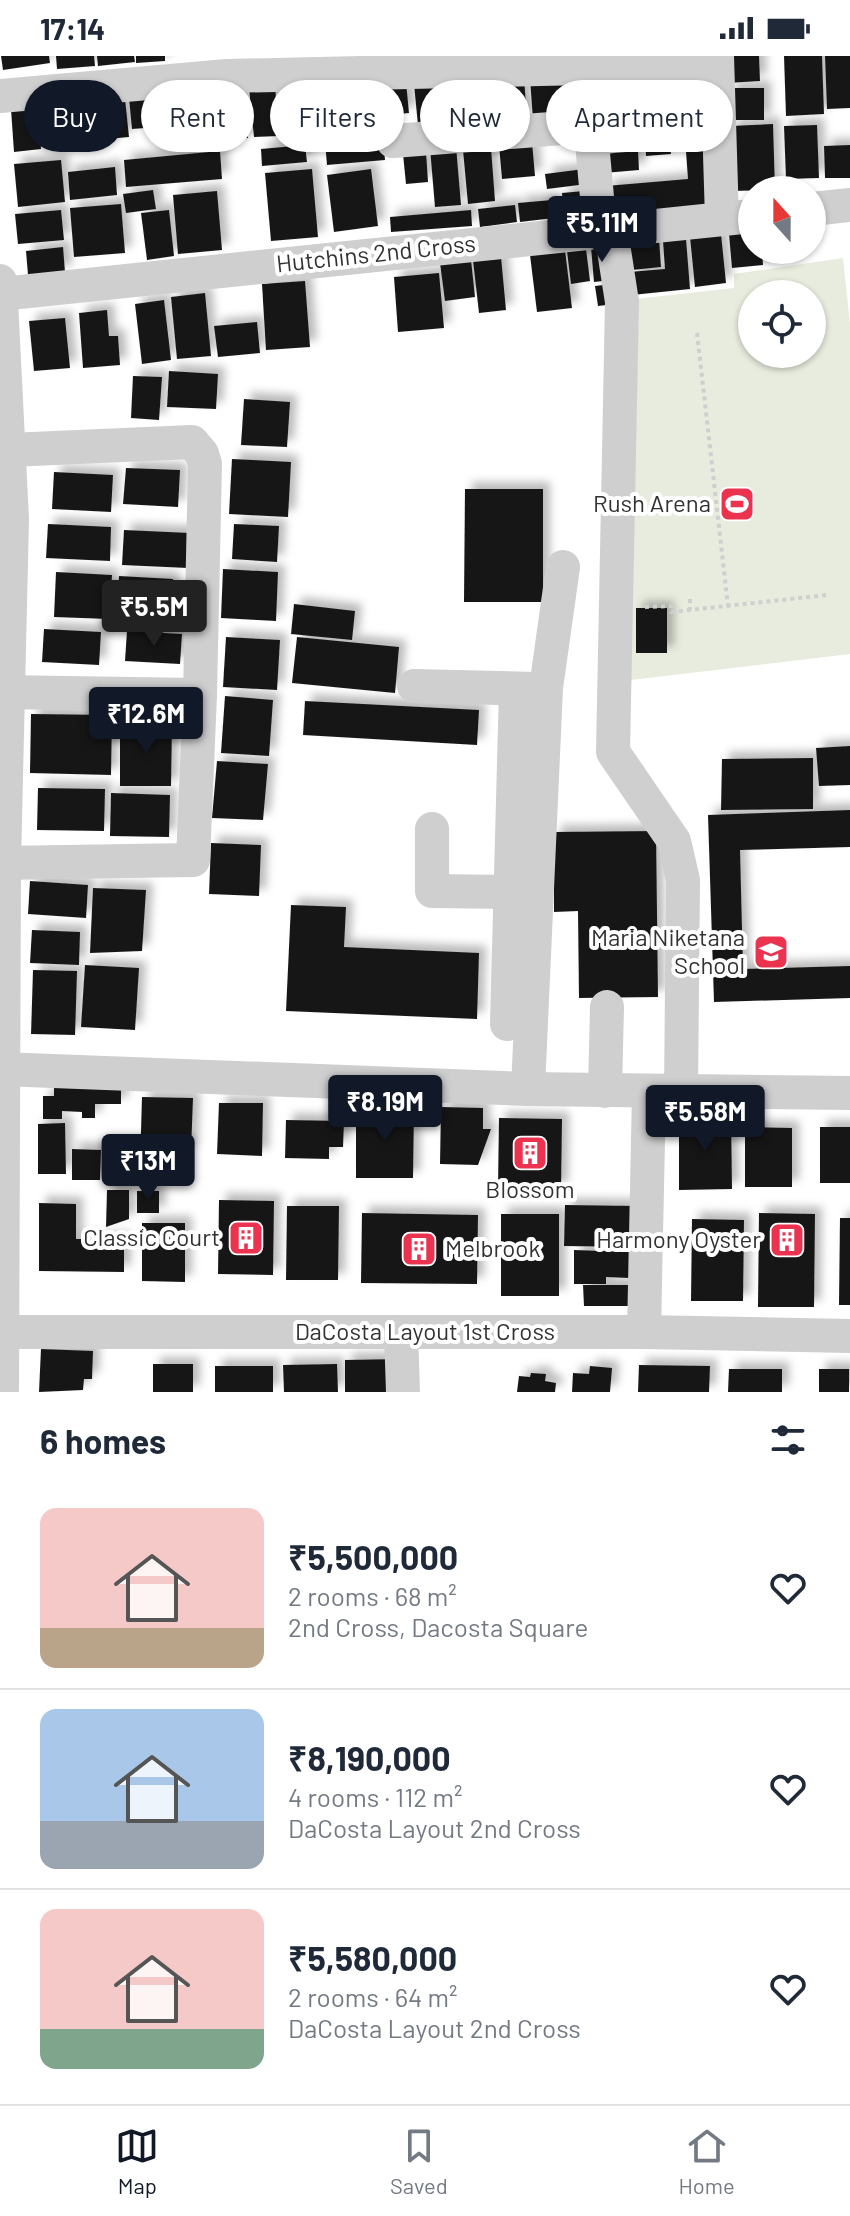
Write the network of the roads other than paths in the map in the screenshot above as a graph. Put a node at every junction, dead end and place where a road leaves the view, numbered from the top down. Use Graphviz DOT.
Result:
graph roads {
  1 [pos="717,60"];
  2 [pos="585,66"];
  3 [pos="172,68"];
  4 [pos="586,80"];
  5 [pos="0,96"];
  6 [pos="546,129"];
  7 [pos="404,140"];
  8 [pos="593,152"];
  9 [pos="850,205"];
  10 [pos="826,208"];
  11 [pos="737,218"];
  12 [pos="606,230"];
  13 [pos="0,290"];
  14 [pos="9,450"];
  15 [pos="6,519"];
  16 [pos="563,567"];
  17 [pos="414,686"];
  18 [pos="531,689"];
  19 [pos="5,692"];
  20 [pos="200,695"];
  21 [pos="432,829"];
  22 [pos="2,863"];
  23 [pos="510,892"];
  24 [pos="607,1007"];
  25 [pos="1,1069"];
  26 [pos="517,1089"];
  27 [pos="605,1091"];
  28 [pos="665,1092"];
  29 [pos="850,1093"];
  30 [pos="0,1332"];
  31 [pos="401,1332"];
  32 [pos="644,1332"];
  33 [pos="850,1336"];
  34 [pos="0,1352"];
  35 [pos="2,1392"];
  36 [pos="403,1392"];
  1 -- 2 [label="street"];
  1 -- 11 [label="street"];
  2 -- 3 [label="street"];
  2 -- 4 [label="street"];
  3 -- 5 [label="street"];
  6 -- 7 [label="street"];
  8 -- 12 [label="street"];
  9 -- 10 [label="street"];
  11 -- 12 [label="street, Hutchins 2nd Cross"];
  12 -- 13 [label="street, Hutchins 2nd Cross"];
  12 -- 28 [label="street"];
  13 -- 14 [label="street"];
  14 -- 15 [label="street"];
  14 -- 20 [label="street"];
  15 -- 19 [label="street"];
  16 -- 18 [label="street"];
  17 -- 18 [label="street"];
  18 -- 23 [label="street"];
  18 -- 26 [label="street"];
  19 -- 20 [label="street"];
  19 -- 22 [label="street"];
  20 -- 22 [label="street"];
  21 -- 23 [label="street"];
  22 -- 25 [label="street"];
  23 -- 26 [label="street"];
  24 -- 27 [label="street"];
  25 -- 26 [label="street"];
  25 -- 30 [label="street"];
  26 -- 27 [label="street"];
  27 -- 28 [label="street"];
  28 -- 29 [label="street"];
  28 -- 32 [label="street"];
  30 -- 31 [label="street, DaCosta Layout 1st Cross"];
  30 -- 34 [label="street"];
  31 -- 32 [label="street, DaCosta Layout 1st Cross"];
  31 -- 36 [label="street"];
  32 -- 33 [label="street, DaCosta Layout 1st Cross"];
  34 -- 35 [label="street"];
}
